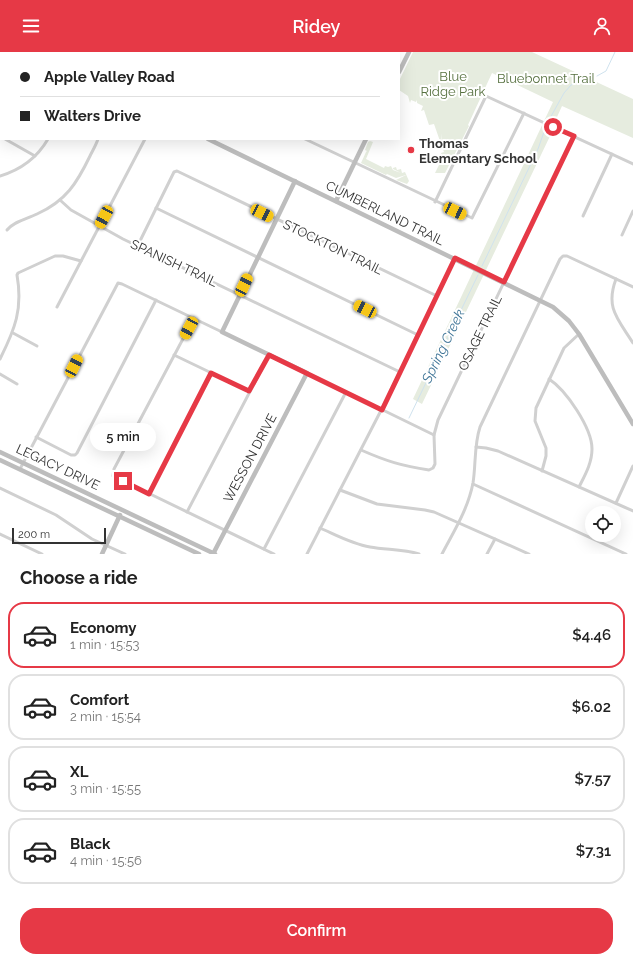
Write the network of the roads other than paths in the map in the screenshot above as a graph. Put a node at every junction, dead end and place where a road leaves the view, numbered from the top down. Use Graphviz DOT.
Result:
graph roads {
  1 [pos="409,52"];
  2 [pos="400,70"];
  3 [pos="524,113"];
  4 [pos="574,136"];
  5 [pos="7,140"];
  6 [pos="47,140"];
  7 [pos="98,140"];
  8 [pos="144,140"];
  9 [pos="210,140"];
  10 [pos="308,140"];
  11 [pos="366,140"];
  12 [pos="612,154"];
  13 [pos="35,156"];
  14 [pos="355,163"];
  15 [pos="633,164"];
  16 [pos="0,176"];
  17 [pos="295,181"];
  18 [pos="60,200"];
  19 [pos="336,201"];
  20 [pos="435,202"];
  21 [pos="156,208"];
  22 [pos="633,211"];
  23 [pos="583,216"];
  24 [pos="276,219"];
  25 [pos="100,226"];
  26 [pos="7,230"];
  27 [pos="622,235"];
  28 [pos="138,245"];
  29 [pos="258,257"];
  30 [pos="455,258"];
  31 [pos="81,261"];
  32 [pos="616,279"];
  33 [pos="504,282"];
  34 [pos="633,287"];
  35 [pos="240,294"];
  36 [pos="437,296"];
  37 [pos="156,300"];
  38 [pos="541,301"];
  39 [pos="57,307"];
  40 [pos="194,318"];
  41 [pos="222,332"];
  42 [pos="13,333"];
  43 [pos="579,334"];
  44 [pos="418,335"];
  45 [pos="633,343"];
  46 [pos="37,346"];
  47 [pos="174,355"];
  48 [pos="269,355"];
  49 [pos="0,359"];
  50 [pos="400,372"];
  51 [pos="211,373"];
  52 [pos="0,374"];
  53 [pos="307,374"];
  54 [pos="549,379"];
  55 [pos="17,384"];
  56 [pos="249,391"];
  57 [pos="346,392"];
  58 [pos="382,410"];
  59 [pos="633,424"];
  60 [pos="434,435"];
  61 [pos="36,437"];
  62 [pos="476,447"];
  63 [pos="361,450"];
  64 [pos="0,452"];
  65 [pos="0,460"];
  66 [pos="23,463"];
  67 [pos="633,466"];
  68 [pos="20,469"];
  69 [pos="542,471"];
  70 [pos="473,484"];
  71 [pos="579,487"];
  72 [pos="0,488"];
  73 [pos="340,490"];
  74 [pos="149,494"];
  75 [pos="616,503"];
  76 [pos="123,510"];
  77 [pos="633,511"];
  78 [pos="187,512"];
  79 [pos="120,516"];
  80 [pos="459,523"];
  81 [pos="320,528"];
  82 [pos="225,531"];
  83 [pos="0,534"];
  84 [pos="495,539"];
  85 [pos="106,546"];
  86 [pos="264,549"];
  87 [pos="42,554"];
  88 [pos="102,554"];
  89 [pos="125,554"];
  90 [pos="198,554"];
  91 [pos="214,554"];
  92 [pos="274,554"];
  93 [pos="308,554"];
  94 [pos="419,554"];
  95 [pos="442,554"];
  96 [pos="487,554"];
  97 [pos="529,554"];
  98 [pos="626,554"];
  1 -- 2 [label="street"];
  3 -- 4 [label="street"];
  3 -- 20 [label="street"];
  3 -- 20 [label="street"];
  4 -- 12 [label="street"];
  4 -- 33 [label="street, OSAGE TRAIL"];
  5 -- 13 [label="street"];
  6 -- 13 [label="street"];
  7 -- 18 [label="street"];
  8 -- 25 [label="street"];
  9 -- 17 [label="street, CUMBERLAND TRAIL"];
  10 -- 14 [label="street"];
  11 -- 14 [label="street"];
  12 -- 15 [label="street"];
  12 -- 23 [label="street"];
  13 -- 16 [label="street"];
  14 -- 19 [label="street"];
  14 -- 20 [label="street"];
  17 -- 19 [label="street, CUMBERLAND TRAIL"];
  17 -- 24 [label="street"];
  18 -- 25 [label="street, SPANISH TRAIL"];
  18 -- 26 [label="street"];
  19 -- 30 [label="street, CUMBERLAND TRAIL"];
  21 -- 24 [label="street, STOCKTON TRAIL"];
  21 -- 28 [label="street, STOCKTON TRAIL"];
  21 -- 29 [label="street"];
  22 -- 27 [label="street"];
  24 -- 29 [label="street"];
  24 -- 36 [label="street, STOCKTON TRAIL"];
  25 -- 28 [label="street, SPANISH TRAIL"];
  25 -- 31 [label="street"];
  28 -- 35 [label="street, SPANISH TRAIL"];
  29 -- 35 [label="street"];
  29 -- 44 [label="street"];
  30 -- 33 [label="street, CUMBERLAND TRAIL"];
  30 -- 36 [label="street"];
  31 -- 39 [label="street"];
  31 -- 42 [label="street"];
  32 -- 34 [label="street"];
  32 -- 38 [label="street"];
  32 -- 45 [label="street"];
  33 -- 38 [label="street, CUMBERLAND TRAIL"];
  33 -- 60 [label="street, OSAGE TRAIL"];
  35 -- 41 [label="street"];
  35 -- 50 [label="street, SPANISH TRAIL"];
  36 -- 44 [label="street"];
  37 -- 40 [label="street"];
  37 -- 61 [label="street"];
  37 -- 61 [label="street"];
  38 -- 43 [label="street, CUMBERLAND TRAIL"];
  38 -- 62 [label="street"];
  40 -- 41 [label="street"];
  40 -- 47 [label="street"];
  41 -- 48 [label="street"];
  42 -- 46 [label="street"];
  42 -- 49 [label="street"];
  43 -- 54 [label="street"];
  43 -- 59 [label="street, CUMBERLAND TRAIL"];
  44 -- 50 [label="street"];
  47 -- 51 [label="street"];
  47 -- 74 [label="street"];
  48 -- 53 [label="street"];
  48 -- 56 [label="street"];
  50 -- 58 [label="street"];
  51 -- 56 [label="street"];
  51 -- 74 [label="street"];
  52 -- 55 [label="street"];
  53 -- 57 [label="street"];
  53 -- 82 [label="street, WESSON DRIVE"];
  54 -- 69 [label="street"];
  54 -- 71 [label="street"];
  56 -- 78 [label="street"];
  57 -- 58 [label="street"];
  57 -- 86 [label="street"];
  58 -- 60 [label="street"];
  58 -- 63 [label="street"];
  60 -- 63 [label="street, OSAGE TRAIL"];
  61 -- 66 [label="street"];
  62 -- 69 [label="street"];
  62 -- 70 [label="street"];
  63 -- 73 [label="street"];
  64 -- 66 [label="street, LEGACY DRIVE"];
  65 -- 68 [label="street, LEGACY DRIVE"];
  66 -- 68 [label="street"];
  66 -- 76 [label="street, LEGACY DRIVE"];
  67 -- 75 [label="street"];
  68 -- 79 [label="street, LEGACY DRIVE"];
  69 -- 71 [label="street"];
  70 -- 80 [label="street"];
  70 -- 98 [label="street"];
  71 -- 75 [label="street"];
  72 -- 85 [label="street"];
  73 -- 80 [label="street"];
  73 -- 81 [label="street"];
  74 -- 78 [label="street"];
  75 -- 77 [label="street"];
  76 -- 79 [label="street"];
  76 -- 91 [label="street, LEGACY DRIVE"];
  78 -- 82 [label="street"];
  79 -- 85 [label="street"];
  79 -- 90 [label="street, LEGACY DRIVE"];
  80 -- 84 [label="street"];
  80 -- 95 [label="street"];
  81 -- 93 [label="street"];
  81 -- 94 [label="street"];
  82 -- 86 [label="street"];
  82 -- 91 [label="street, WESSON DRIVE"];
  83 -- 87 [label="street"];
  84 -- 96 [label="street"];
  84 -- 97 [label="street"];
  85 -- 88 [label="street"];
  85 -- 89 [label="street"];
  86 -- 92 [label="street"];
}
